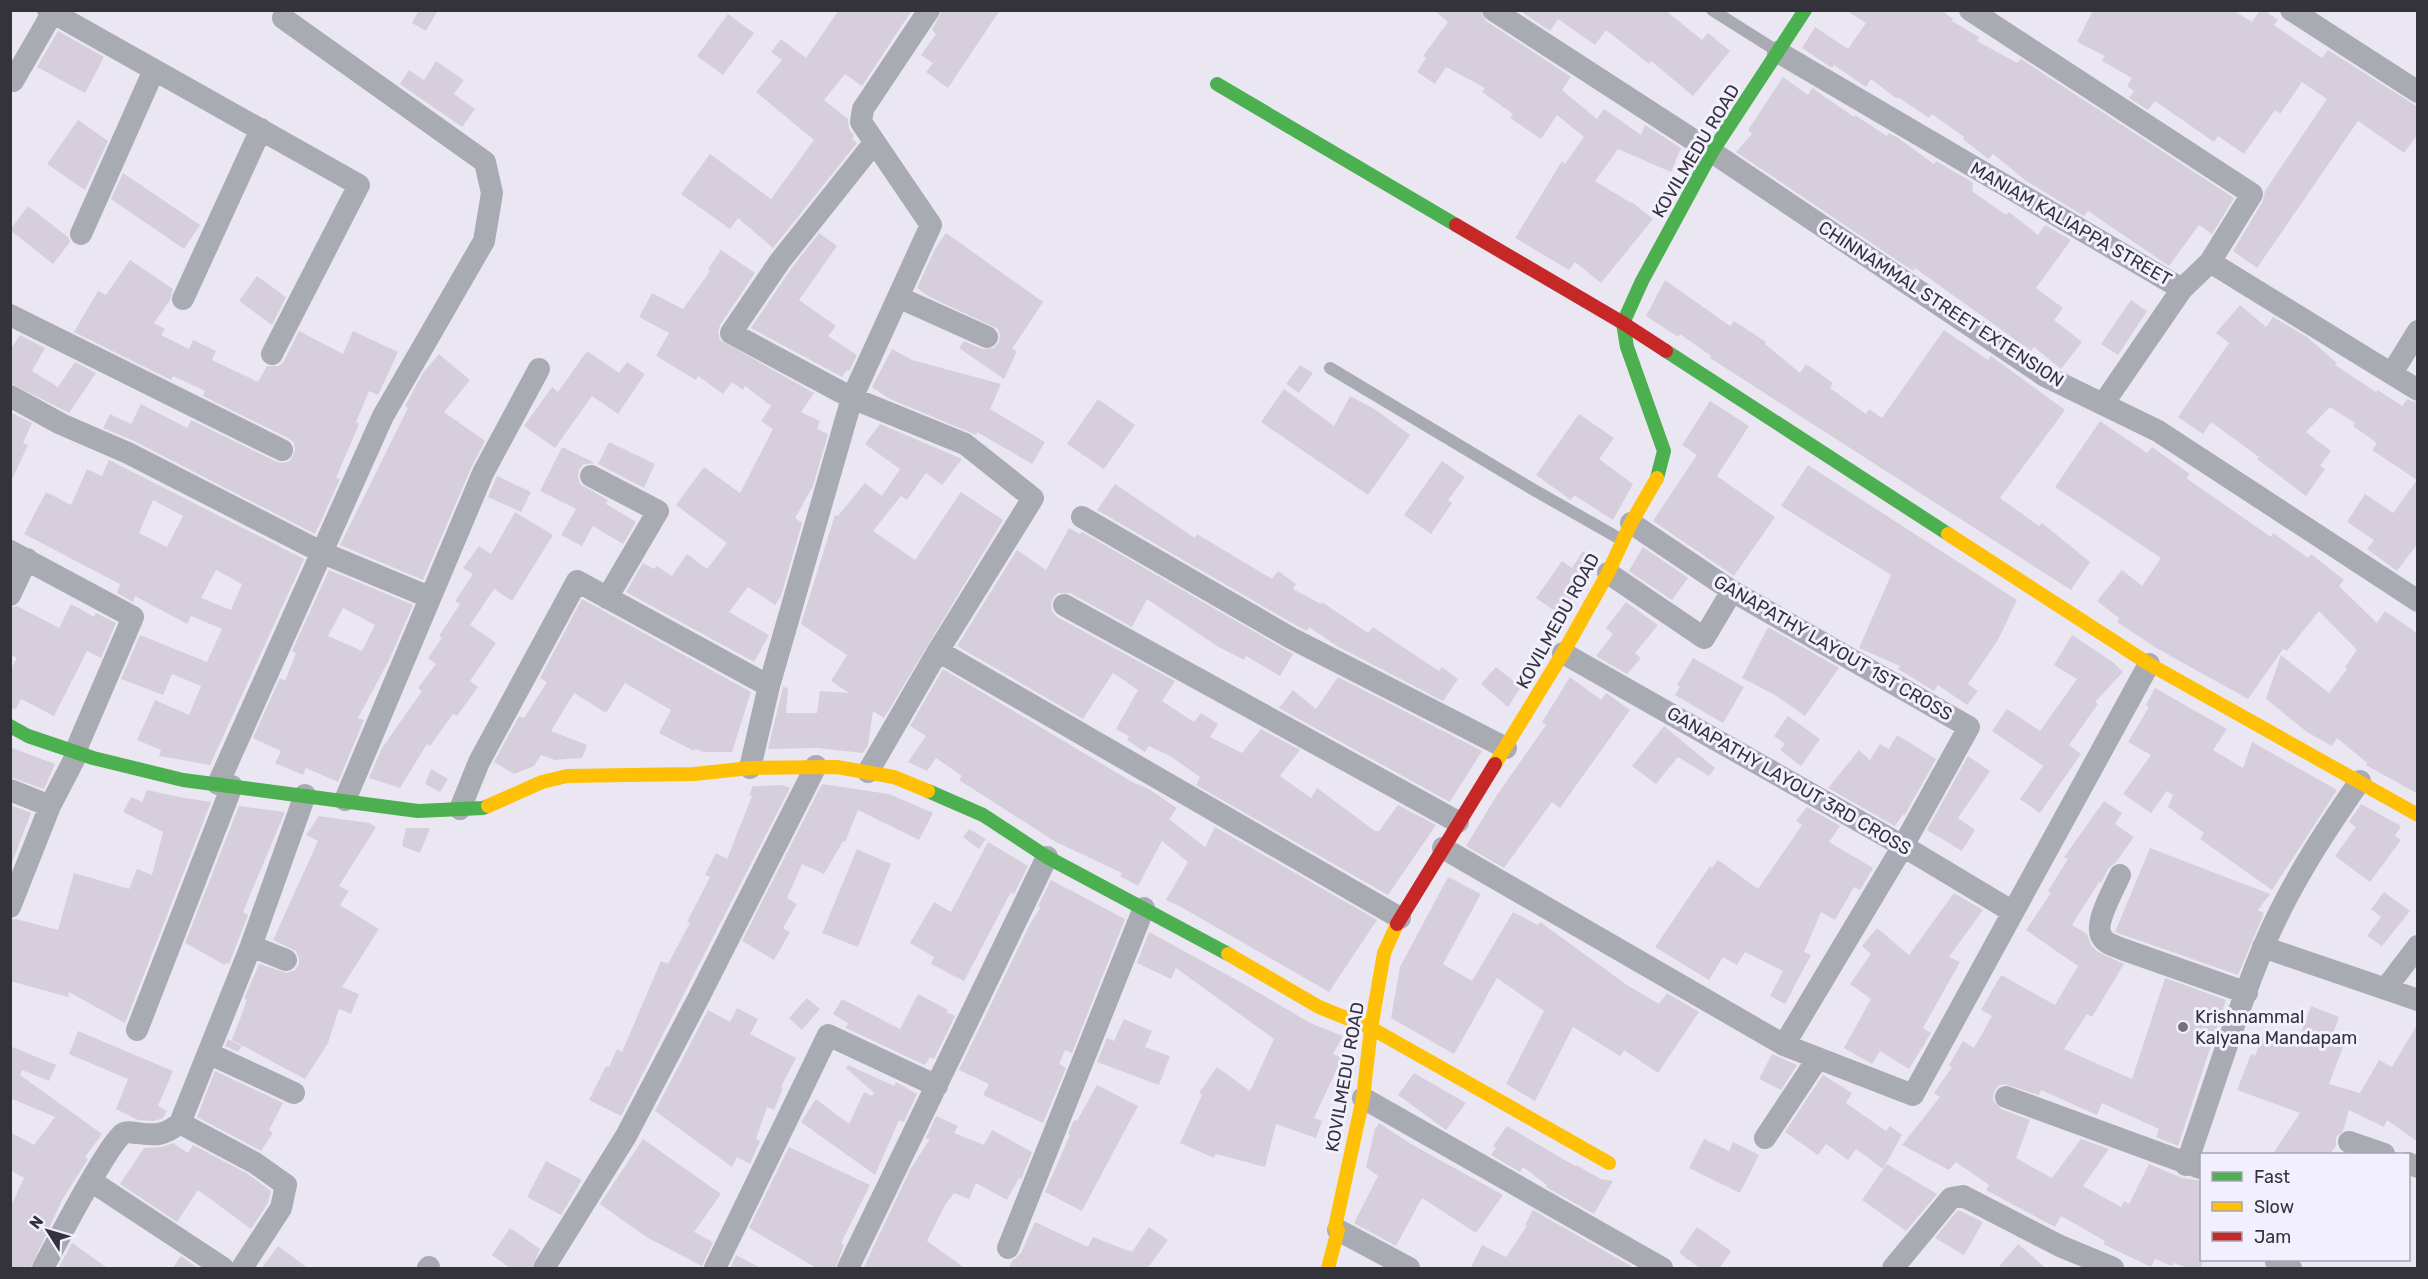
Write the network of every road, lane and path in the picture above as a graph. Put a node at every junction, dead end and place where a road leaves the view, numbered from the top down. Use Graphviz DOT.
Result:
graph roads {
  1 [pos="929,10"];
  2 [pos="1493,10"];
  3 [pos="1712,10"];
  4 [pos="1805,10"];
  5 [pos="1970,10"];
  6 [pos="2291,10"];
  7 [pos="51,11"];
  8 [pos="283,18"];
  9 [pos="1778,52"];
  10 [pos="154,70"];
  11 [pos="13,81"];
  12 [pos="1217,84"];
  13 [pos="2418,92"];
  14 [pos="261,129"];
  15 [pos="874,143"];
  16 [pos="1712,152"];
  17 [pos="81,234"];
  18 [pos="2210,262"];
  19 [pos="2182,289"];
  20 [pos="898,297"];
  21 [pos="183,299"];
  22 [pos="10,315"];
  23 [pos="1623,323"];
  24 [pos="2418,331"];
  25 [pos="987,337"];
  26 [pos="272,354"];
  27 [pos="1330,368"];
  28 [pos="539,369"];
  29 [pos="2392,373"];
  30 [pos="2418,390"];
  31 [pos="10,396"];
  32 [pos="852,398"];
  33 [pos="2103,404"];
  34 [pos="282,450"];
  35 [pos="591,476"];
  36 [pos="1082,517"];
  37 [pos="1626,532"];
  38 [pos="323,553"];
  39 [pos="19,555"];
  40 [pos="1608,573"];
  41 [pos="1732,591"];
  42 [pos="10,595"];
  43 [pos="429,597"];
  44 [pos="606,598"];
  45 [pos="2418,601"];
  46 [pos="1064,605"];
  47 [pos="938,651"];
  48 [pos="1563,653"];
  49 [pos="2149,664"];
  50 [pos="769,686"];
  51 [pos="10,726"];
  52 [pos="1506,748"];
  53 [pos="77,752"];
  54 [pos="816,766"];
  55 [pos="750,768"];
  56 [pos="868,772"];
  57 [pos="2360,781"];
  58 [pos="225,785"];
  59 [pos="10,790"];
  60 [pos="305,795"];
  61 [pos="345,800"];
  62 [pos="50,806"];
  63 [pos="460,809"];
  64 [pos="2418,815"];
  65 [pos="1458,822"];
  66 [pos="1903,846"];
  67 [pos="1443,848"];
  68 [pos="1047,857"];
  69 [pos="2120,875"];
  70 [pos="10,908"];
  71 [pos="1144,908"];
  72 [pos="2013,912"];
  73 [pos="1400,918"];
  74 [pos="251,946"];
  75 [pos="2418,946"];
  76 [pos="2264,947"];
  77 [pos="286,960"];
  78 [pos="2386,988"];
  79 [pos="2247,993"];
  80 [pos="2418,1000"];
  81 [pos="1371,1028"];
  82 [pos="137,1030"];
  83 [pos="1784,1044"];
  84 [pos="208,1053"];
  85 [pos="1818,1058"];
  86 [pos="937,1086"];
  87 [pos="294,1094"];
  88 [pos="2006,1097"];
  89 [pos="1363,1098"];
  90 [pos="180,1123"];
  91 [pos="1765,1138"];
  92 [pos="2349,1142"];
  93 [pos="2379,1153"];
  94 [pos="1609,1163"];
  95 [pos="2194,1167"];
  96 [pos="91,1181"];
  97 [pos="1338,1230"];
  98 [pos="1008,1248"];
  99 [pos="43,1269"];
  100 [pos="223,1269"];
  101 [pos="242,1269"];
  102 [pos="544,1269"];
  103 [pos="715,1269"];
  104 [pos="848,1269"];
  105 [pos="1328,1269"];
  106 [pos="1409,1269"];
  107 [pos="1662,1269"];
  108 [pos="1893,1269"];
  109 [pos="2113,1269"];
  1 -- 15 [label="street"];
  2 -- 16 [label="street, CHINNAMMAL STREET EXTENSION"];
  3 -- 9 [label="lane"];
  4 -- 9 [label="street, KOVILMEDU ROAD"];
  5 -- 18 [label="street, MANIAM KALIAPPA STREET"];
  6 -- 13 [label="street"];
  7 -- 10 [label="street"];
  7 -- 11 [label="street"];
  8 -- 38 [label="street"];
  9 -- 16 [label="street, KOVILMEDU ROAD"];
  9 -- 19 [label="street, MANIAM KALIAPPA STREET"];
  10 -- 14 [label="street"];
  10 -- 17 [label="street"];
  12 -- 23 [label="street"];
  14 -- 21 [label="street"];
  14 -- 26 [label="street"];
  15 -- 20 [label="street"];
  15 -- 32 [label="street"];
  16 -- 23 [label="street, KOVILMEDU ROAD"];
  16 -- 33 [label="street, CHINNAMMAL STREET EXTENSION"];
  18 -- 19 [label="street, MANIAM KALIAPPA STREET"];
  18 -- 29 [label="street"];
  19 -- 33 [label="street"];
  20 -- 25 [label="street"];
  20 -- 32 [label="street"];
  22 -- 34 [label="street"];
  23 -- 37 [label="street, KOVILMEDU ROAD"];
  23 -- 49 [label="street"];
  24 -- 29 [label="street"];
  27 -- 37 [label="lane"];
  28 -- 43 [label="street"];
  29 -- 30 [label="street"];
  31 -- 38 [label="street"];
  32 -- 47 [label="street"];
  32 -- 50 [label="street"];
  33 -- 45 [label="street, CHINNAMMAL STREET EXTENSION"];
  35 -- 44 [label="street"];
  36 -- 52 [label="street"];
  37 -- 40 [label="street, KOVILMEDU ROAD"];
  37 -- 41 [label="street, GANAPATHY LAYOUT 1ST CROSS"];
  38 -- 43 [label="street"];
  38 -- 58 [label="street"];
  39 -- 42 [label="street"];
  39 -- 53 [label="street"];
  40 -- 41 [label="street"];
  40 -- 48 [label="street, KOVILMEDU ROAD"];
  41 -- 66 [label="street, GANAPATHY LAYOUT 1ST CROSS"];
  43 -- 61 [label="street"];
  44 -- 50 [label="street"];
  44 -- 63 [label="street"];
  46 -- 65 [label="street"];
  47 -- 56 [label="street"];
  47 -- 73 [label="street"];
  48 -- 52 [label="street, KOVILMEDU ROAD"];
  48 -- 66 [label="street, GANAPATHY LAYOUT 3RD CROSS"];
  49 -- 57 [label="street"];
  49 -- 72 [label="street"];
  50 -- 55 [label="street"];
  51 -- 53 [label="street"];
  52 -- 65 [label="street, KOVILMEDU ROAD"];
  53 -- 58 [label="street"];
  53 -- 62 [label="street"];
  54 -- 55 [label="street"];
  54 -- 56 [label="street"];
  54 -- 102 [label="street"];
  55 -- 63 [label="street"];
  56 -- 68 [label="street"];
  57 -- 64 [label="street"];
  57 -- 76 [label="street"];
  58 -- 60 [label="street"];
  58 -- 82 [label="street"];
  59 -- 62 [label="street"];
  60 -- 61 [label="street"];
  60 -- 74 [label="street"];
  61 -- 63 [label="street"];
  62 -- 70 [label="street"];
  65 -- 67 [label="street, KOVILMEDU ROAD"];
  66 -- 72 [label="street, GANAPATHY LAYOUT 3RD CROSS"];
  66 -- 83 [label="street, GANAPATHY LAYOUT 1ST CROSS"];
  67 -- 73 [label="street, KOVILMEDU ROAD"];
  67 -- 83 [label="street"];
  68 -- 71 [label="street"];
  68 -- 86 [label="street"];
  69 -- 79 [label="street"];
  71 -- 81 [label="street"];
  71 -- 98 [label="street"];
  72 -- 85 [label="street"];
  73 -- 81 [label="street, KOVILMEDU ROAD"];
  74 -- 77 [label="street"];
  74 -- 84 [label="street"];
  75 -- 78 [label="street"];
  76 -- 78 [label="street"];
  76 -- 79 [label="street"];
  78 -- 80 [label="street"];
  79 -- 95 [label="street"];
  81 -- 89 [label="street, KOVILMEDU ROAD"];
  81 -- 94 [label="street"];
  83 -- 85 [label="street"];
  84 -- 87 [label="street"];
  84 -- 90 [label="street"];
  85 -- 91 [label="street"];
  86 -- 103 [label="street"];
  86 -- 104 [label="street"];
  88 -- 95 [label="street"];
  89 -- 97 [label="street, KOVILMEDU ROAD"];
  89 -- 107 [label="street"];
  90 -- 96 [label="street"];
  90 -- 101 [label="street"];
  92 -- 93 [label="street"];
  96 -- 99 [label="street"];
  96 -- 100 [label="street"];
  97 -- 105 [label="street, KOVILMEDU ROAD"];
  97 -- 106 [label="street"];
  108 -- 109 [label="street"];
}
